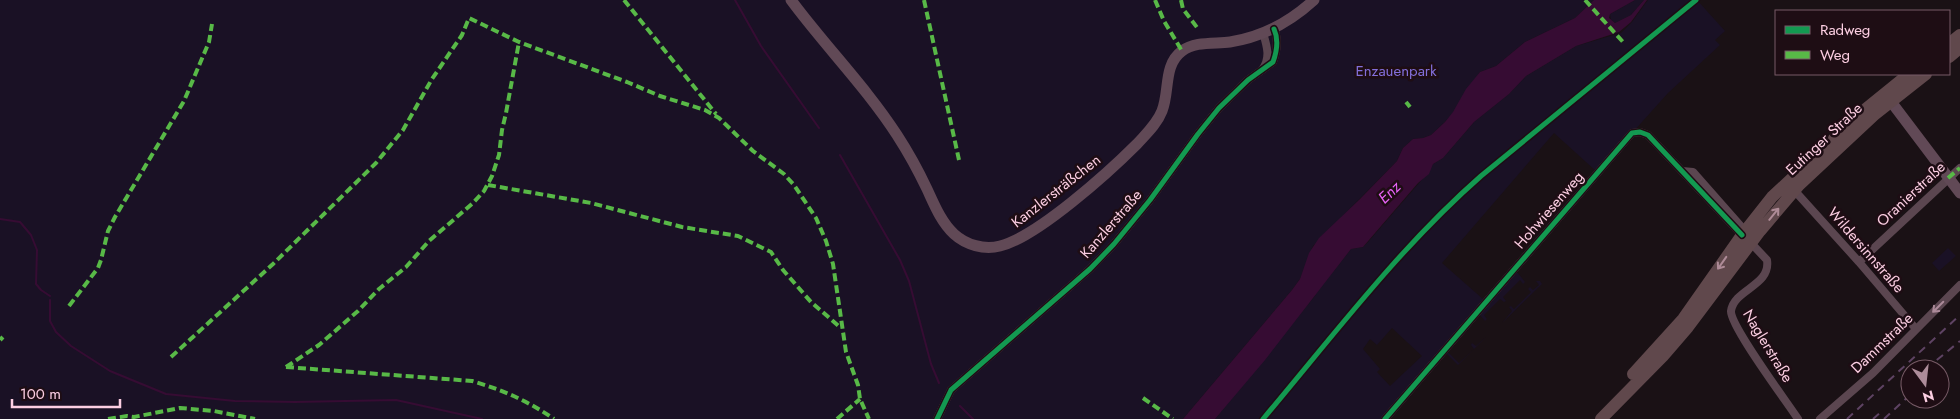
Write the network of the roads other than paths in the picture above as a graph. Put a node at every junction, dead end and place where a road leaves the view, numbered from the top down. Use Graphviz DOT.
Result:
graph roads {
  1 [pos="791,0"];
  2 [pos="1314,0"];
  3 [pos="1274,29"];
  4 [pos="1262,33"];
  5 [pos="1960,35"];
  6 [pos="1950,43"];
  7 [pos="1960,48"];
  8 [pos="1950,56"];
  9 [pos="1259,73"];
  10 [pos="1908,75"];
  11 [pos="1924,75"];
  12 [pos="1888,97"];
  13 [pos="1960,168"];
  14 [pos="1948,178"];
  15 [pos="1794,190"];
  16 [pos="1960,193"];
  17 [pos="1748,237"];
  18 [pos="1859,262"];
  19 [pos="1960,285"];
  20 [pos="1916,329"];
  21 [pos="1659,353"];
  22 [pos="937,419"];
  23 [pos="1384,419"];
  24 [pos="1590,419"];
  25 [pos="1601,419"];
  26 [pos="1798,419"];
  27 [pos="1820,419"];
  1 -- 4 [label="main road, Kanzlersträßchen"];
  2 -- 3 [label="main road"];
  3 -- 4 [label="main road, Kanzlersträßchen"];
  3 -- 9 [label="street, Kanzlerstraße"];
  4 -- 9 [label="street"];
  5 -- 6 [label="main road"];
  7 -- 8 [label="main road"];
  9 -- 22 [label="street, Kanzlerstraße"];
  10 -- 12 [label="main road, Eutinger Straße"];
  11 -- 12 [label="main road, Eutinger Straße"];
  12 -- 14 [label="main road"];
  12 -- 15 [label="main road, Eutinger Straße"];
  12 -- 17 [label="main road, Eutinger Straße"];
  13 -- 14 [label="street, Oranierstraße"];
  14 -- 16 [label="main road"];
  14 -- 18 [label="street, Oranierstraße"];
  17 -- 15 [label="main road, Eutinger Straße, one-way"];
  15 -- 18 [label="street, Wildersinnstraße"];
  17 -- 21 [label="main road, Eutinger Straße"];
  17 -- 23 [label="street, Hohwiesenweg"];
  17 -- 26 [label="street, Naglerstraße"];
  18 -- 20 [label="street, Wildersinnstraße"];
  19 -- 20 [label="street, Dammstraße, one-way"];
  20 -- 27 [label="street, Dammstraße"];
  21 -- 24 [label="main road, Eutinger Straße"];
  21 -- 25 [label="main road, Eutinger Straße"];
}
